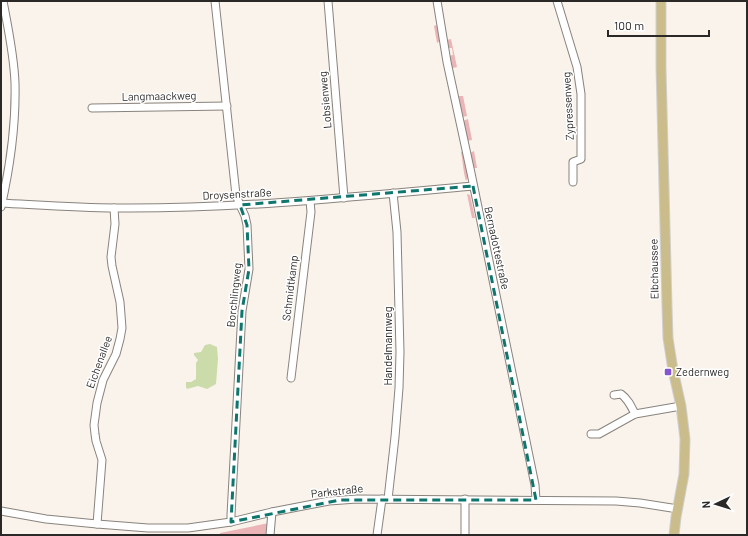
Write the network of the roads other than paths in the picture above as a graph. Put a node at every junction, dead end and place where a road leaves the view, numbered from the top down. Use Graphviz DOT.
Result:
graph roads {
  1 [pos="3,1"];
  2 [pos="215,1"];
  3 [pos="328,1"];
  4 [pos="437,1"];
  5 [pos="557,1"];
  6 [pos="661,1"];
  7 [pos="3,16"];
  8 [pos="227,106"];
  9 [pos="92,108"];
  10 [pos="574,182"];
  11 [pos="473,186"];
  12 [pos="393,193"];
  13 [pos="344,198"];
  14 [pos="310,201"];
  15 [pos="1,205"];
  16 [pos="240,205"];
  17 [pos="114,208"];
  18 [pos="291,378"];
  19 [pos="614,395"];
  20 [pos="681,406"];
  21 [pos="635,414"];
  22 [pos="591,434"];
  23 [pos="385,499"];
  24 [pos="465,499"];
  25 [pos="536,500"];
  26 [pos="678,509"];
  27 [pos="1,511"];
  28 [pos="272,512"];
  29 [pos="231,522"];
  30 [pos="97,524"];
  31 [pos="270,535"];
  32 [pos="377,535"];
  33 [pos="465,535"];
  34 [pos="674,535"];
  1 -- 7 [label="street"];
  2 -- 8 [label="street, Borchlingweg"];
  3 -- 13 [label="street, Lobsienweg"];
  4 -- 11 [label="street, Bernadottestraße"];
  5 -- 10 [label="street, Zypressenweg"];
  6 -- 20 [label="main road, Elbchaussee"];
  7 -- 15 [label="street"];
  8 -- 9 [label="street, Langmaackweg"];
  8 -- 16 [label="street, Borchlingweg"];
  11 -- 12 [label="street, Droysenstraße"];
  11 -- 25 [label="street, Bernadottestraße"];
  12 -- 13 [label="street, Droysenstraße"];
  12 -- 23 [label="street, Handelmannweg"];
  13 -- 14 [label="street, Droysenstraße"];
  14 -- 16 [label="street, Droysenstraße"];
  14 -- 18 [label="street, Schmidtkamp"];
  15 -- 17 [label="street, Droysenstraße"];
  16 -- 17 [label="street, Droysenstraße"];
  16 -- 29 [label="street, Borchlingweg"];
  17 -- 30 [label="street, Eichenallee"];
  19 -- 21 [label="street"];
  20 -- 21 [label="street"];
  20 -- 26 [label="main road, Elbchaussee"];
  21 -- 22 [label="street"];
  23 -- 24 [label="street, Parkstraße"];
  23 -- 28 [label="street, Parkstraße"];
  23 -- 32 [label="street, Handelmannweg"];
  24 -- 25 [label="street, Parkstraße"];
  24 -- 33 [label="street"];
  25 -- 26 [label="street, Parkstraße"];
  26 -- 34 [label="main road, Elbchaussee"];
  27 -- 30 [label="street, Parkstraße"];
  28 -- 29 [label="street, Parkstraße"];
  28 -- 31 [label="street"];
  29 -- 30 [label="street, Parkstraße"];
}
